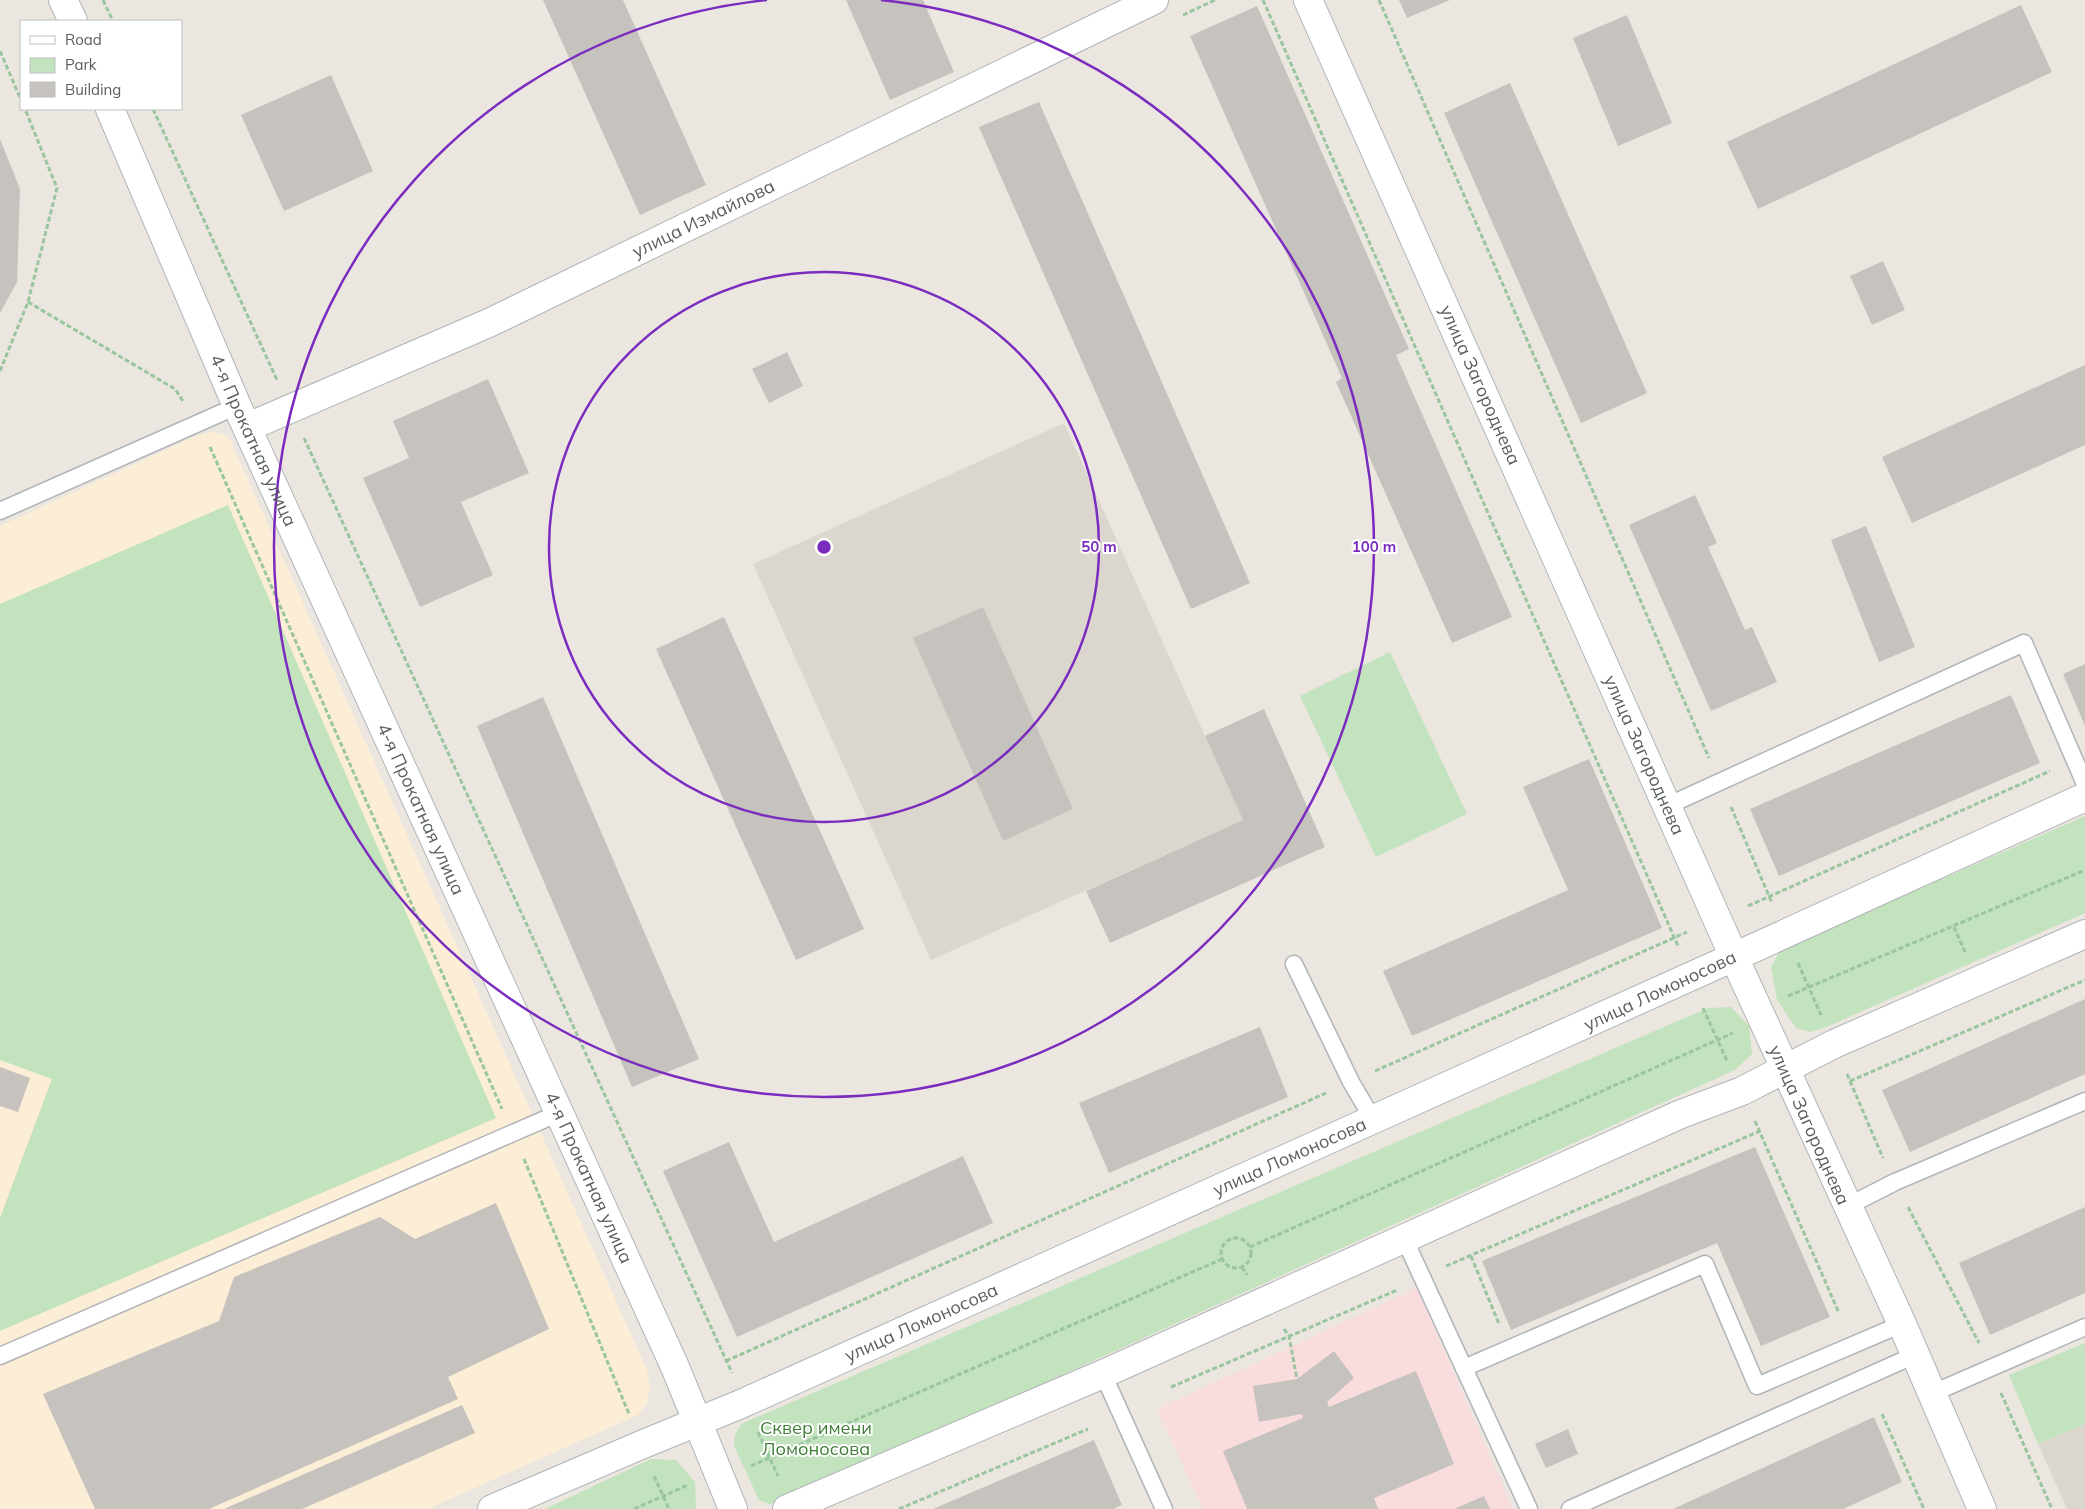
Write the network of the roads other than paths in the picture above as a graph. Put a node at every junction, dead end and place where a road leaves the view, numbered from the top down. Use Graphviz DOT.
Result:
graph roads {
  1 [pos="64,0"];
  2 [pos="1154,0"];
  3 [pos="1308,0"];
  4 [pos="72,20"];
  5 [pos="110,110"];
  6 [pos="243,416"];
  7 [pos="0,511"];
  8 [pos="2085,784"];
  9 [pos="2085,797"];
  10 [pos="1667,806"];
  11 [pos="2085,934"];
  12 [pos="1734,957"];
  13 [pos="1294,964"];
  14 [pos="1784,1071"];
  15 [pos="2085,1101"];
  16 [pos="559,1113"];
  17 [pos="1374,1121"];
  18 [pos="1846,1207"];
  19 [pos="1404,1238"];
  20 [pos="1902,1324"];
  21 [pos="2085,1327"];
  22 [pos="1915,1355"];
  23 [pos="0,1356"];
  24 [pos="1464,1368"];
  25 [pos="1102,1374"];
  26 [pos="1933,1393"];
  27 [pos="698,1424"];
  28 [pos="789,1508"];
  29 [pos="492,1509"];
  30 [pos="734,1509"];
  31 [pos="1164,1509"];
  32 [pos="1529,1509"];
  33 [pos="1570,1509"];
  34 [pos="1982,1509"];
  1 -- 4 [label="street"];
  2 -- 6 [label="street, улица Измайлова"];
  3 -- 10 [label="street, улица Загороднева"];
  5 -- 6 [label="street, 4-я Прокатная улица"];
  6 -- 7 [label="lane"];
  6 -- 16 [label="street, 4-я Прокатная улица"];
  8 -- 10 [label="lane"];
  9 -- 12 [label="street, улица Ломоносова"];
  10 -- 12 [label="street, улица Загороднева"];
  11 -- 14 [label="street"];
  12 -- 14 [label="street, улица Загороднева"];
  12 -- 17 [label="street, улица Ломоносова"];
  13 -- 17 [label="lane"];
  14 -- 18 [label="street, улица Загороднева"];
  14 -- 19 [label="street"];
  15 -- 18 [label="lane"];
  16 -- 23 [label="lane"];
  16 -- 27 [label="street, 4-я Прокатная улица"];
  17 -- 27 [label="street, улица Ломоносова"];
  18 -- 20 [label="street, улица Загороднева"];
  19 -- 24 [label="lane"];
  19 -- 25 [label="street"];
  20 -- 22 [label="street, улица Загороднева"];
  20 -- 24 [label="lane"];
  21 -- 26 [label="lane"];
  22 -- 26 [label="street, улица Загороднева"];
  22 -- 33 [label="lane"];
  24 -- 32 [label="lane"];
  25 -- 28 [label="street"];
  25 -- 31 [label="lane"];
  26 -- 34 [label="street, улица Загороднева"];
  27 -- 29 [label="street, улица Ломоносова"];
  27 -- 30 [label="street, 4-я Прокатная улица"];
}
